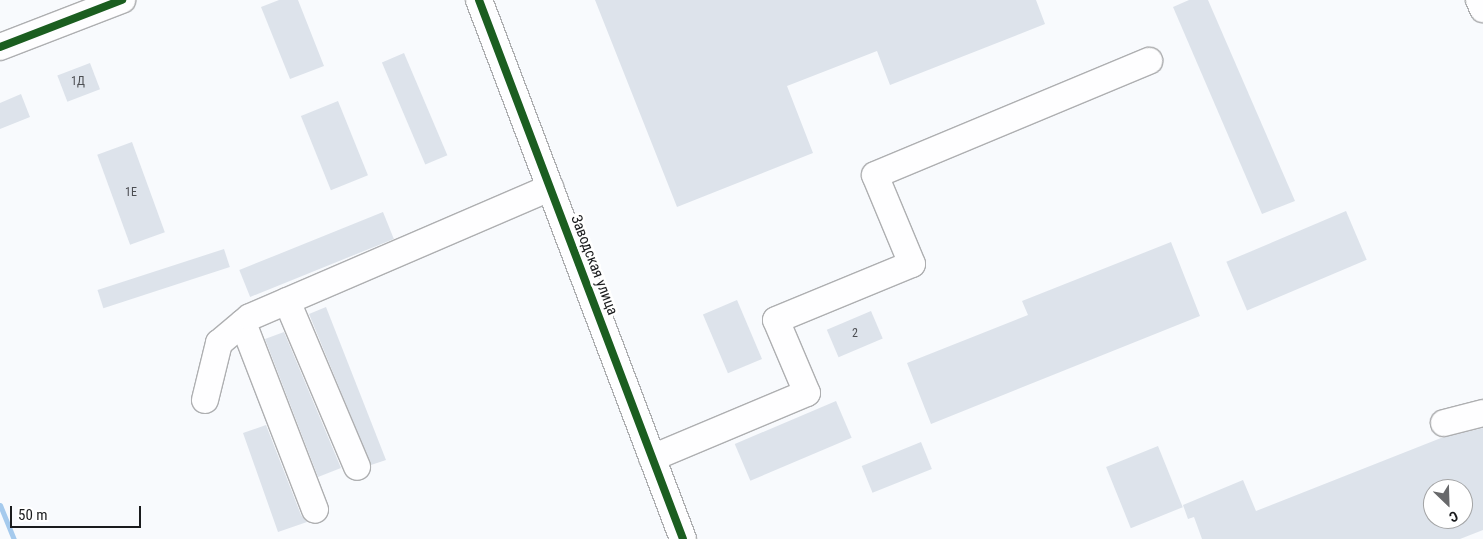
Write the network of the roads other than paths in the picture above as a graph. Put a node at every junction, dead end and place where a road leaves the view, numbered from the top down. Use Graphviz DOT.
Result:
graph roads {
  1 [pos="122,0"];
  2 [pos="479,0"];
  3 [pos="1479,0"];
  4 [pos="1483,8"];
  5 [pos="0,47"];
  6 [pos="1149,61"];
  7 [pos="550,188"];
  8 [pos="287,301"];
  9 [pos="243,323"];
  10 [pos="205,400"];
  11 [pos="1483,413"];
  12 [pos="1444,423"];
  13 [pos="652,458"];
  14 [pos="357,467"];
  15 [pos="315,510"];
  16 [pos="683,539"];
  1 -- 5 [label="street"];
  2 -- 7 [label="street, Заводская улица"];
  3 -- 4 [label="street"];
  6 -- 13 [label="street"];
  7 -- 8 [label="street"];
  7 -- 13 [label="street, Заводская улица"];
  8 -- 9 [label="street"];
  8 -- 14 [label="street"];
  9 -- 10 [label="street"];
  9 -- 15 [label="street"];
  11 -- 12 [label="street"];
  13 -- 16 [label="street, Заводская улица"];
}
